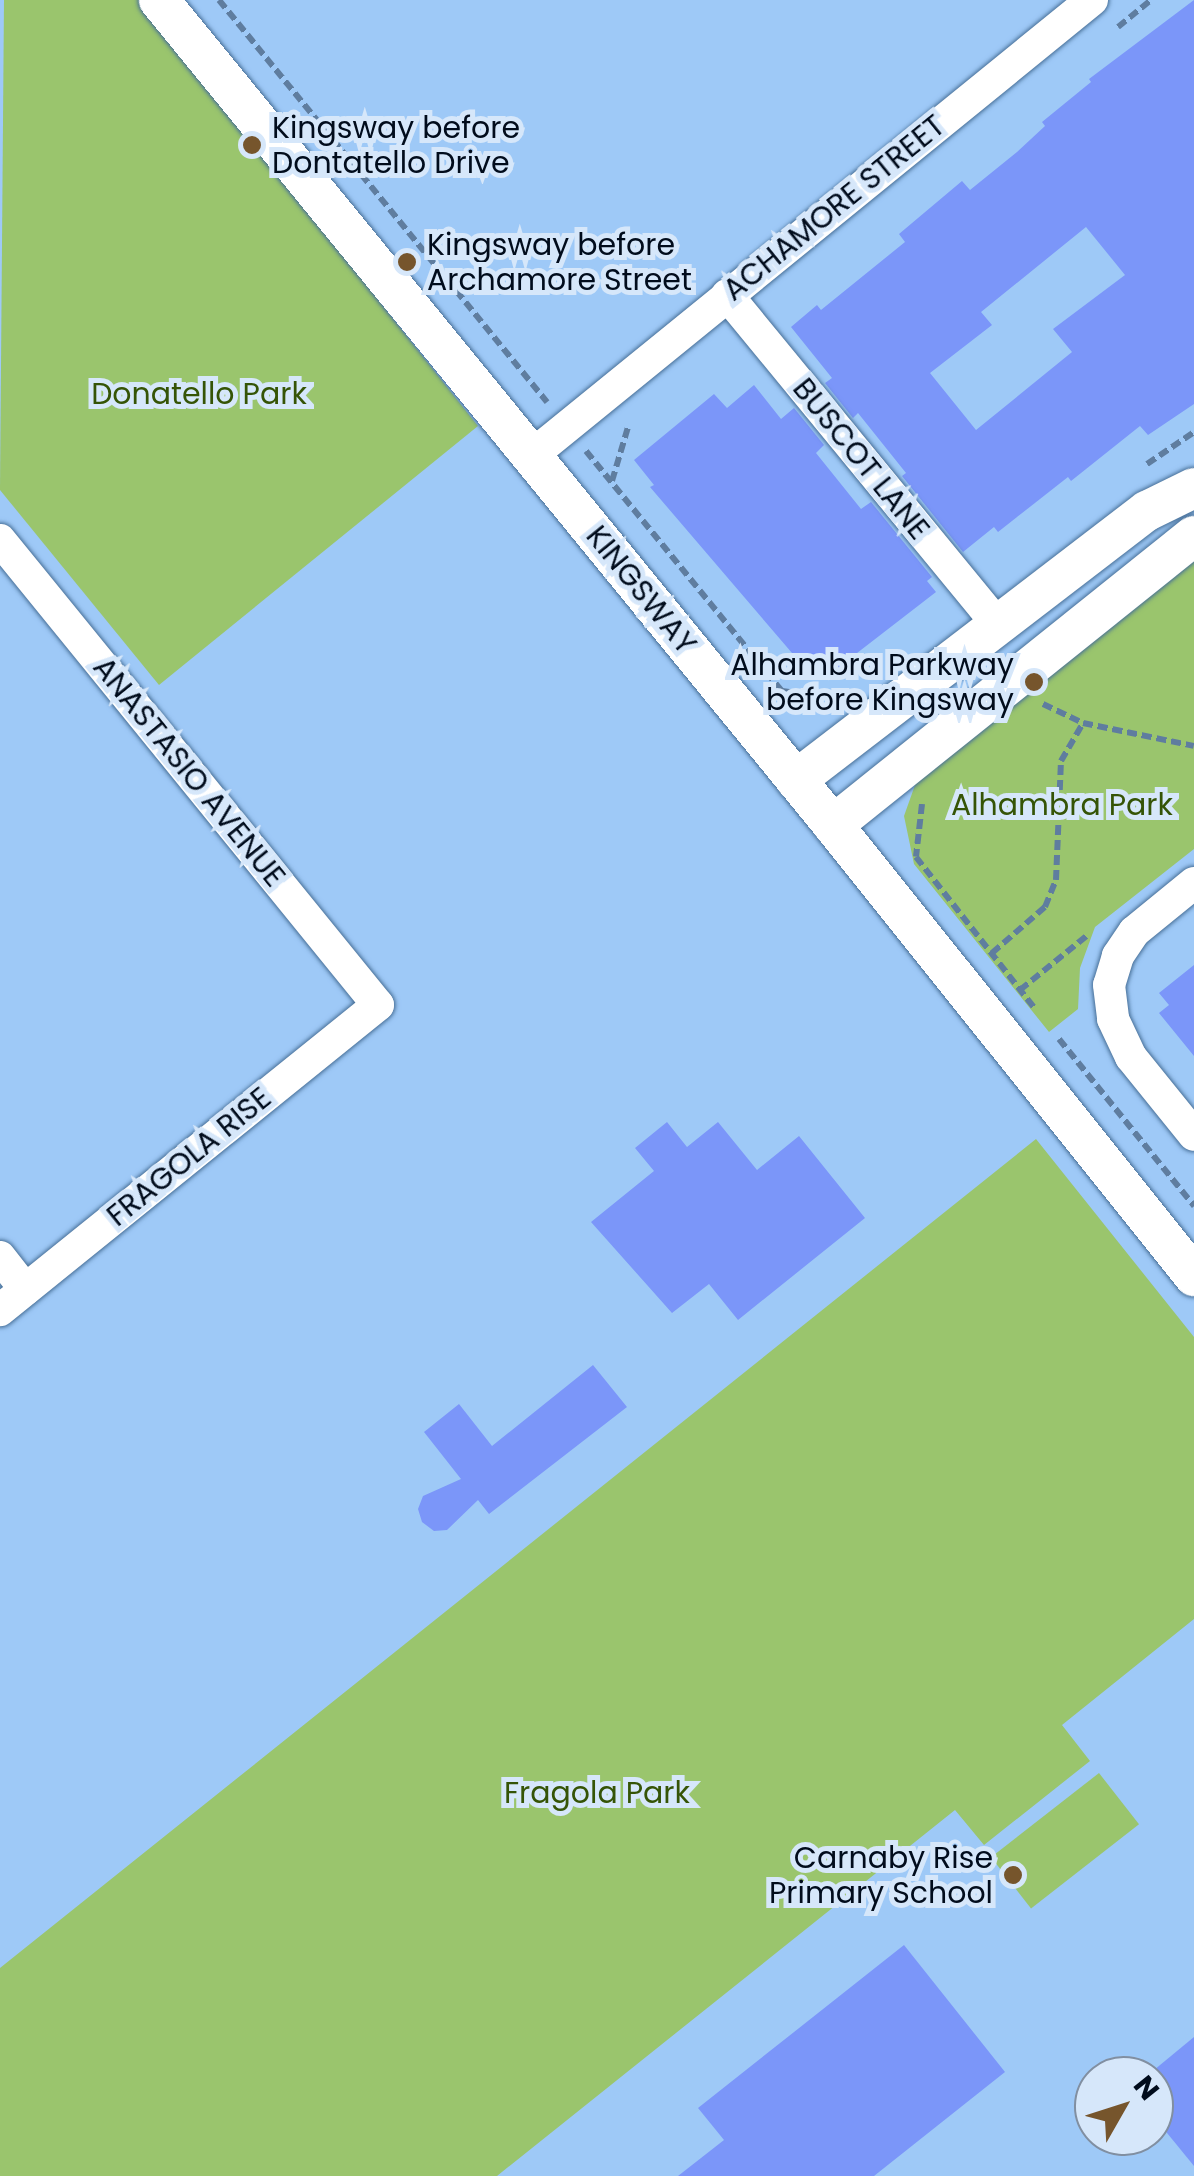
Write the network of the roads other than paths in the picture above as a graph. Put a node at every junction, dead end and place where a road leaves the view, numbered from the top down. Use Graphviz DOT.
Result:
graph roads {
  1 [pos="159,0"];
  2 [pos="1092,0"];
  3 [pos="727,295"];
  4 [pos="532,456"];
  5 [pos="1194,488"];
  6 [pos="1194,536"];
  7 [pos="0,540"];
  8 [pos="996,623"];
  9 [pos="796,780"];
  10 [pos="833,825"];
  11 [pos="1194,883"];
  12 [pos="378,1005"];
  13 [pos="1194,1135"];
  14 [pos="0,1257"];
  15 [pos="1194,1276"];
  16 [pos="13,1300"];
  1 -- 4 [label="street, KINGSWAY"];
  2 -- 3 [label="street, ACHAMORE STREET"];
  3 -- 4 [label="street, ACHAMORE STREET"];
  3 -- 8 [label="street, BUSCOT LANE"];
  4 -- 9 [label="street, KINGSWAY"];
  5 -- 8 [label="street"];
  6 -- 10 [label="street"];
  7 -- 12 [label="street, ANASTASIO AVENUE"];
  8 -- 9 [label="street"];
  9 -- 10 [label="street, KINGSWAY"];
  10 -- 15 [label="street, KINGSWAY"];
  11 -- 13 [label="street"];
  12 -- 16 [label="street, FRAGOLA RISE"];
  14 -- 16 [label="street"];
}
